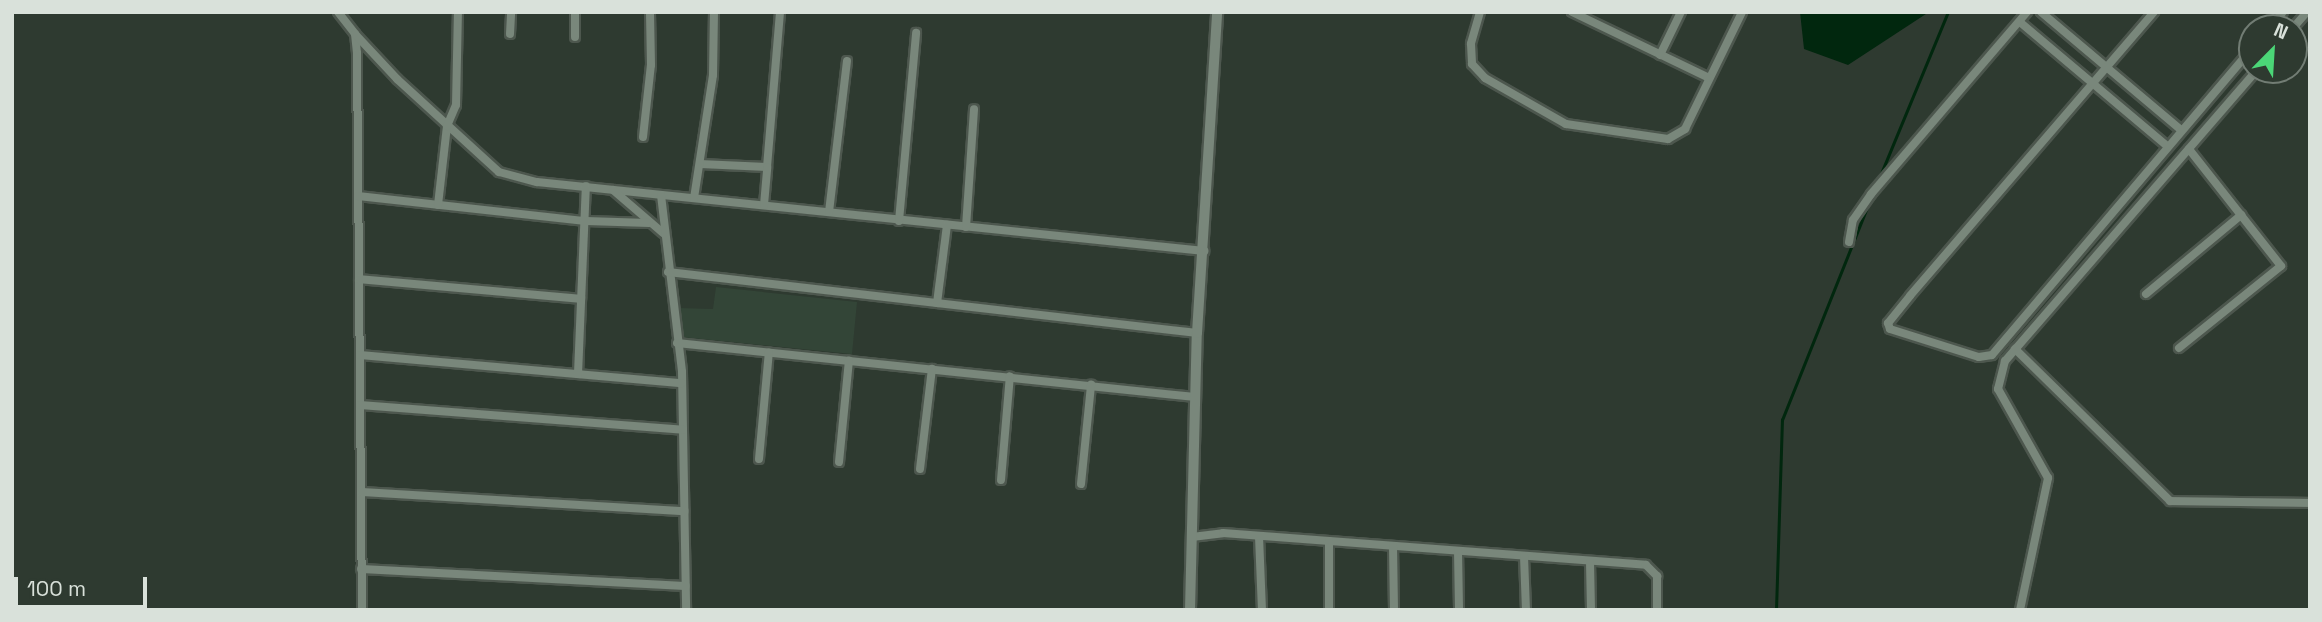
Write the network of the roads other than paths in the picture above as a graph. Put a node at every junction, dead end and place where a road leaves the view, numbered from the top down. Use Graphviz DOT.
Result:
graph roads {
  1 [pos="338,12"];
  2 [pos="458,12"];
  3 [pos="510,12"];
  4 [pos="575,12"];
  5 [pos="650,12"];
  6 [pos="714,12"];
  7 [pos="780,12"];
  8 [pos="1217,12"];
  9 [pos="1480,12"];
  10 [pos="1572,12"];
  11 [pos="1681,12"];
  12 [pos="1742,12"];
  13 [pos="2027,12"];
  14 [pos="2041,12"];
  15 [pos="2154,12"];
  16 [pos="2021,23"];
  17 [pos="916,33"];
  18 [pos="355,34"];
  19 [pos="510,34"];
  20 [pos="575,37"];
  21 [pos="1660,55"];
  22 [pos="847,61"];
  23 [pos="2238,64"];
  24 [pos="2107,68"];
  25 [pos="1709,78"];
  26 [pos="2094,82"];
  27 [pos="2245,84"];
  28 [pos="974,109"];
  29 [pos="447,126"];
  30 [pos="2180,129"];
  31 [pos="643,137"];
  32 [pos="2167,146"];
  33 [pos="2189,149"];
  34 [pos="700,163"];
  35 [pos="766,167"];
  36 [pos="586,186"];
  37 [pos="613,190"];
  38 [pos="661,195"];
  39 [pos="358,196"];
  40 [pos="694,198"];
  41 [pos="438,205"];
  42 [pos="764,205"];
  43 [pos="829,212"];
  44 [pos="2241,215"];
  45 [pos="586,221"];
  46 [pos="899,221"];
  47 [pos="649,222"];
  48 [pos="947,225"];
  49 [pos="966,227"];
  50 [pos="663,233"];
  51 [pos="1849,242"];
  52 [pos="1204,251"];
  53 [pos="668,272"];
  54 [pos="359,279"];
  55 [pos="2146,294"];
  56 [pos="581,299"];
  57 [pos="937,303"];
  58 [pos="1197,333"];
  59 [pos="677,343"];
  60 [pos="2179,348"];
  61 [pos="2015,349"];
  62 [pos="769,352"];
  63 [pos="359,355"];
  64 [pos="849,360"];
  65 [pos="932,369"];
  66 [pos="578,374"];
  67 [pos="1010,376"];
  68 [pos="682,383"];
  69 [pos="1091,385"];
  70 [pos="1195,397"];
  71 [pos="360,405"];
  72 [pos="683,430"];
  73 [pos="759,459"];
  74 [pos="839,462"];
  75 [pos="920,469"];
  76 [pos="1001,480"];
  77 [pos="1081,484"];
  78 [pos="362,492"];
  79 [pos="2310,503"];
  80 [pos="684,511"];
  81 [pos="1259,536"];
  82 [pos="1192,537"];
  83 [pos="1329,541"];
  84 [pos="1393,546"];
  85 [pos="1458,551"];
  86 [pos="1524,556"];
  87 [pos="1590,562"];
  88 [pos="361,569"];
  89 [pos="686,586"];
  90 [pos="362,610"];
  91 [pos="686,610"];
  92 [pos="1190,610"];
  93 [pos="1262,610"];
  94 [pos="1329,610"];
  95 [pos="1394,610"];
  96 [pos="1459,610"];
  97 [pos="1526,610"];
  98 [pos="1591,610"];
  99 [pos="1657,610"];
  100 [pos="2020,610"];
  1 -- 18 [label="street"];
  2 -- 29 [label="street"];
  3 -- 19 [label="street"];
  4 -- 20 [label="street"];
  5 -- 31 [label="street"];
  6 -- 34 [label="street"];
  7 -- 35 [label="street"];
  8 -- 52 [label="street"];
  9 -- 25 [label="street"];
  10 -- 21 [label="street"];
  11 -- 21 [label="street"];
  12 -- 25 [label="street"];
  13 -- 16 [label="street"];
  14 -- 24 [label="street"];
  15 -- 24 [label="street"];
  16 -- 26 [label="street"];
  16 -- 51 [label="street"];
  17 -- 46 [label="street"];
  18 -- 29 [label="street"];
  18 -- 39 [label="street"];
  21 -- 25 [label="street"];
  22 -- 43 [label="street"];
  23 -- 30 [label="street"];
  24 -- 26 [label="street"];
  24 -- 30 [label="street"];
  26 -- 32 [label="street"];
  26 -- 32 [label="street"];
  27 -- 33 [label="street"];
  28 -- 49 [label="street"];
  29 -- 36 [label="street"];
  29 -- 41 [label="street"];
  30 -- 32 [label="street"];
  33 -- 44 [label="street"];
  33 -- 61 [label="street"];
  34 -- 35 [label="street"];
  34 -- 40 [label="street"];
  35 -- 42 [label="street"];
  36 -- 37 [label="street"];
  36 -- 45 [label="street"];
  37 -- 38 [label="street"];
  37 -- 47 [label="street"];
  38 -- 40 [label="street"];
  38 -- 50 [label="street"];
  39 -- 41 [label="street"];
  39 -- 54 [label="street"];
  40 -- 42 [label="street"];
  41 -- 45 [label="street"];
  42 -- 43 [label="street"];
  43 -- 46 [label="street"];
  44 -- 55 [label="street"];
  44 -- 60 [label="street"];
  45 -- 47 [label="street"];
  45 -- 56 [label="street"];
  46 -- 48 [label="street"];
  47 -- 50 [label="street"];
  48 -- 49 [label="street"];
  48 -- 57 [label="street"];
  49 -- 52 [label="street"];
  50 -- 53 [label="street"];
  52 -- 58 [label="street"];
  53 -- 57 [label="street"];
  53 -- 59 [label="street"];
  54 -- 56 [label="street"];
  54 -- 63 [label="street"];
  56 -- 66 [label="street"];
  57 -- 58 [label="street"];
  58 -- 70 [label="street"];
  59 -- 62 [label="street"];
  59 -- 68 [label="street"];
  61 -- 79 [label="street"];
  61 -- 100 [label="street"];
  62 -- 64 [label="street"];
  62 -- 73 [label="street"];
  63 -- 66 [label="street"];
  63 -- 71 [label="street"];
  64 -- 65 [label="street"];
  64 -- 74 [label="street"];
  65 -- 67 [label="street"];
  65 -- 75 [label="street"];
  66 -- 68 [label="street"];
  67 -- 69 [label="street"];
  67 -- 76 [label="street"];
  68 -- 72 [label="street"];
  69 -- 70 [label="street"];
  69 -- 77 [label="street"];
  70 -- 82 [label="street"];
  71 -- 72 [label="street"];
  71 -- 78 [label="street"];
  72 -- 80 [label="street"];
  78 -- 80 [label="street"];
  78 -- 88 [label="street"];
  80 -- 89 [label="street"];
  81 -- 82 [label="street"];
  81 -- 83 [label="street"];
  81 -- 93 [label="street"];
  82 -- 92 [label="street"];
  83 -- 84 [label="street"];
  83 -- 94 [label="street"];
  84 -- 85 [label="street"];
  84 -- 95 [label="street"];
  85 -- 86 [label="street"];
  85 -- 96 [label="street"];
  86 -- 87 [label="street"];
  86 -- 97 [label="street"];
  87 -- 98 [label="street"];
  87 -- 99 [label="street"];
  88 -- 89 [label="street"];
  88 -- 90 [label="street"];
  89 -- 91 [label="street"];
}
